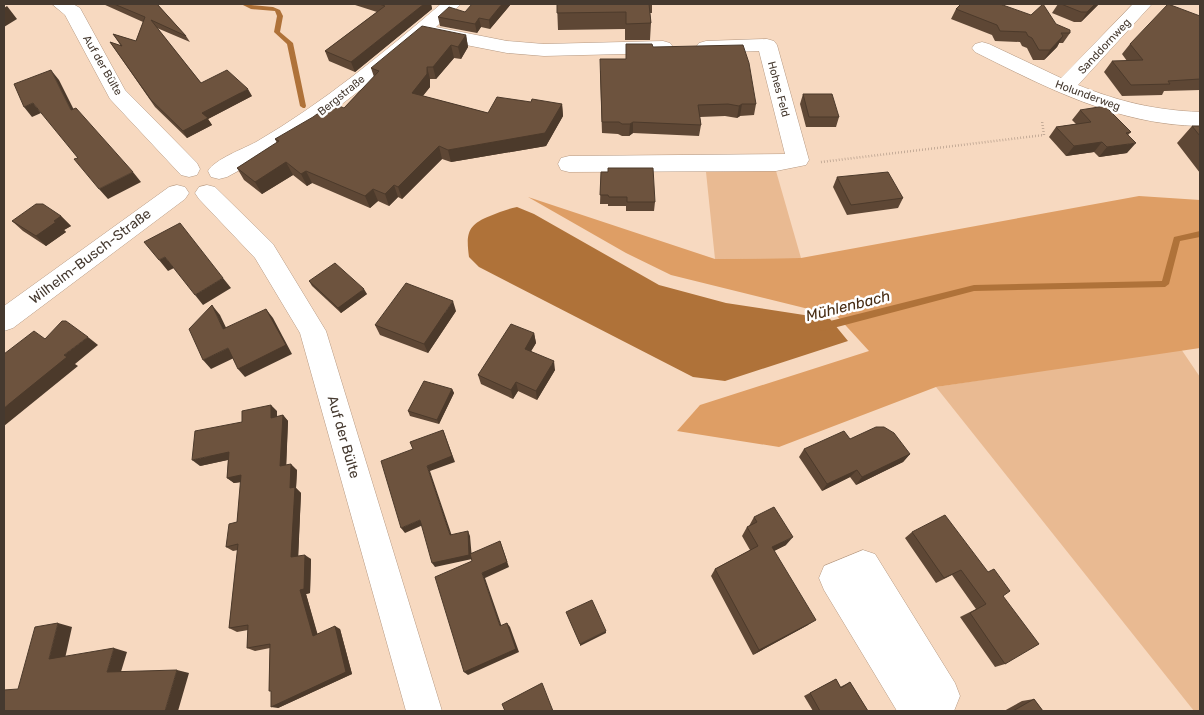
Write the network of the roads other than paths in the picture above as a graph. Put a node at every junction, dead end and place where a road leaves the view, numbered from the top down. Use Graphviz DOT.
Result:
graph roads {
  1 [pos="61,4"];
  2 [pos="452,4"];
  3 [pos="1143,4"];
  4 [pos="421,30"];
  5 [pos="982,48"];
  6 [pos="1064,87"];
  7 [pos="1200,119"];
  8 [pos="569,164"];
  9 [pos="189,169"];
  10 [pos="213,182"];
  11 [pos="177,193"];
  12 [pos="4,320"];
  13 [pos="424,711"];
  14 [pos="918,711"];
  15 [pos="936,711"];
  1 -- 9 [label="street, Auf der Bülte"];
  2 -- 4 [label="street, Bergstraße"];
  3 -- 6 [label="street, Sanddornweg"];
  4 -- 8 [label="street, Hohes Feld"];
  4 -- 10 [label="street, Bergstraße"];
  5 -- 6 [label="street, Holunderweg"];
  6 -- 7 [label="street, Holunderweg"];
  9 -- 10 [label="street"];
  9 -- 11 [label="street"];
  10 -- 11 [label="street"];
  10 -- 13 [label="street, Auf der Bülte"];
  11 -- 12 [label="street, Wilhelm-Busch-Straße"];
  14 -- 15 [label="street"];
}
